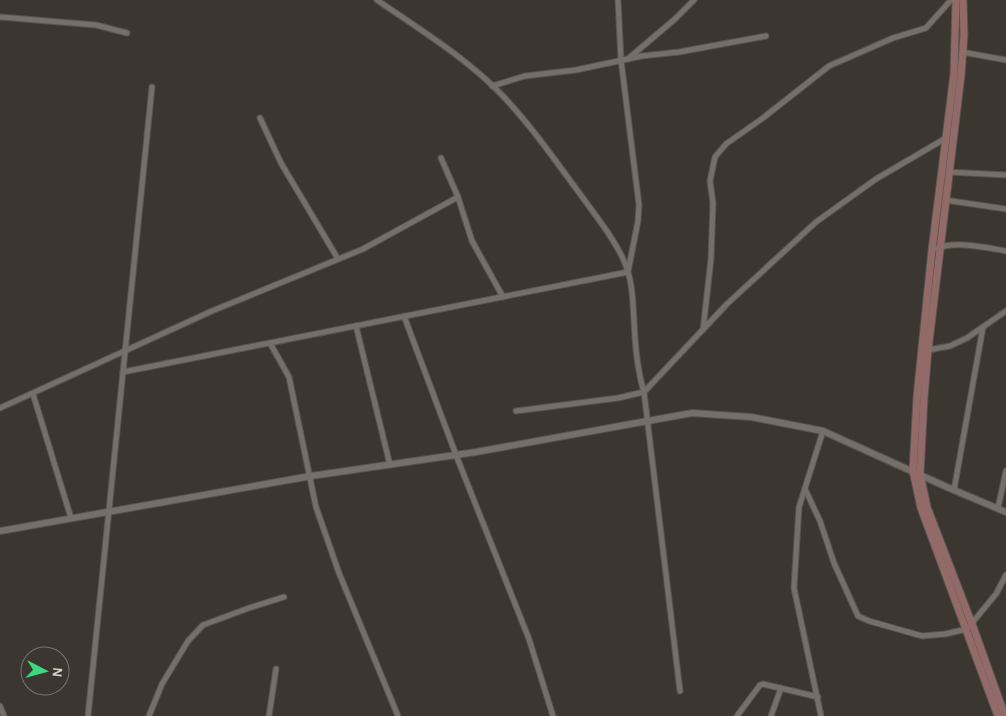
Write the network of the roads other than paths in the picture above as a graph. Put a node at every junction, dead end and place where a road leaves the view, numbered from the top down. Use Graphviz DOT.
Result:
graph roads {
  1 [pos="377,0"];
  2 [pos="618,0"];
  3 [pos="694,0"];
  4 [pos="951,0"];
  5 [pos="956,0"];
  6 [pos="963,0"];
  7 [pos="0,16"];
  8 [pos="127,33"];
  9 [pos="766,36"];
  10 [pos="962,52"];
  11 [pos="629,58"];
  12 [pos="621,60"];
  13 [pos="1006,60"];
  14 [pos="492,86"];
  15 [pos="152,88"];
  16 [pos="260,118"];
  17 [pos="947,138"];
  18 [pos="441,158"];
  19 [pos="949,172"];
  20 [pos="1006,175"];
  21 [pos="458,198"];
  22 [pos="945,200"];
  23 [pos="1006,209"];
  24 [pos="940,247"];
  25 [pos="932,250"];
  26 [pos="1006,251"];
  27 [pos="338,259"];
  28 [pos="628,272"];
  29 [pos="503,297"];
  30 [pos="1006,311"];
  31 [pos="404,316"];
  32 [pos="356,326"];
  33 [pos="983,327"];
  34 [pos="702,330"];
  35 [pos="270,343"];
  36 [pos="125,350"];
  37 [pos="928,350"];
  38 [pos="123,372"];
  39 [pos="644,392"];
  40 [pos="32,394"];
  41 [pos="0,408"];
  42 [pos="516,411"];
  43 [pos="646,422"];
  44 [pos="823,431"];
  45 [pos="456,455"];
  46 [pos="390,465"];
  47 [pos="1006,471"];
  48 [pos="916,473"];
  49 [pos="311,476"];
  50 [pos="805,489"];
  51 [pos="954,490"];
  52 [pos="998,508"];
  53 [pos="108,512"];
  54 [pos="1006,512"];
  55 [pos="71,518"];
  56 [pos="0,531"];
  57 [pos="1006,575"];
  58 [pos="284,597"];
  59 [pos="970,627"];
  60 [pos="276,669"];
  61 [pos="781,688"];
  62 [pos="680,691"];
  63 [pos="818,698"];
  64 [pos="0,706"];
  65 [pos="4,716"];
  66 [pos="88,716"];
  67 [pos="148,716"];
  68 [pos="269,716"];
  69 [pos="398,716"];
  70 [pos="554,716"];
  71 [pos="737,716"];
  72 [pos="771,716"];
  73 [pos="821,716"];
  74 [pos="998,716"];
  75 [pos="1005,716"];
  1 -- 14 [label="street"];
  2 -- 12 [label="street"];
  3 -- 11 [label="street"];
  4 -- 34 [label="street"];
  5 -- 17 [label="main road"];
  6 -- 10 [label="main road"];
  7 -- 8 [label="street"];
  9 -- 11 [label="street"];
  10 -- 13 [label="street"];
  10 -- 19 [label="main road"];
  11 -- 12 [label="street"];
  12 -- 14 [label="street"];
  12 -- 28 [label="street"];
  14 -- 28 [label="street"];
  15 -- 36 [label="street"];
  16 -- 27 [label="street"];
  17 -- 25 [label="main road"];
  17 -- 34 [label="street"];
  18 -- 21 [label="street"];
  19 -- 20 [label="street"];
  19 -- 22 [label="main road"];
  21 -- 27 [label="street"];
  21 -- 29 [label="street"];
  22 -- 23 [label="street"];
  22 -- 24 [label="main road"];
  24 -- 25 [label="street"];
  24 -- 26 [label="street"];
  24 -- 37 [label="main road"];
  25 -- 48 [label="main road"];
  27 -- 36 [label="street"];
  28 -- 29 [label="street"];
  28 -- 39 [label="street"];
  29 -- 31 [label="street"];
  30 -- 33 [label="street"];
  31 -- 32 [label="street"];
  31 -- 45 [label="street"];
  32 -- 35 [label="street"];
  32 -- 46 [label="street"];
  33 -- 37 [label="street"];
  33 -- 51 [label="street"];
  34 -- 39 [label="street"];
  35 -- 38 [label="street"];
  35 -- 49 [label="street"];
  36 -- 38 [label="street"];
  36 -- 40 [label="street"];
  37 -- 48 [label="main road"];
  38 -- 53 [label="street"];
  39 -- 42 [label="street"];
  39 -- 43 [label="street"];
  40 -- 41 [label="street"];
  40 -- 55 [label="street"];
  43 -- 44 [label="street"];
  43 -- 45 [label="street"];
  43 -- 62 [label="street"];
  44 -- 48 [label="street"];
  44 -- 50 [label="street"];
  45 -- 46 [label="street"];
  45 -- 70 [label="street"];
  46 -- 49 [label="street"];
  47 -- 52 [label="street"];
  48 -- 51 [label="street"];
  48 -- 59 [label="main road"];
  49 -- 53 [label="street"];
  49 -- 69 [label="street"];
  50 -- 59 [label="street"];
  50 -- 63 [label="street"];
  51 -- 52 [label="street"];
  52 -- 54 [label="street"];
  53 -- 55 [label="street"];
  53 -- 66 [label="street"];
  55 -- 56 [label="street"];
  57 -- 59 [label="street"];
  58 -- 67 [label="street"];
  59 -- 74 [label="main road"];
  59 -- 75 [label="main road"];
  60 -- 68 [label="street"];
  61 -- 63 [label="street"];
  61 -- 71 [label="street"];
  61 -- 72 [label="street"];
  63 -- 73 [label="street"];
  64 -- 65 [label="street"];
}
